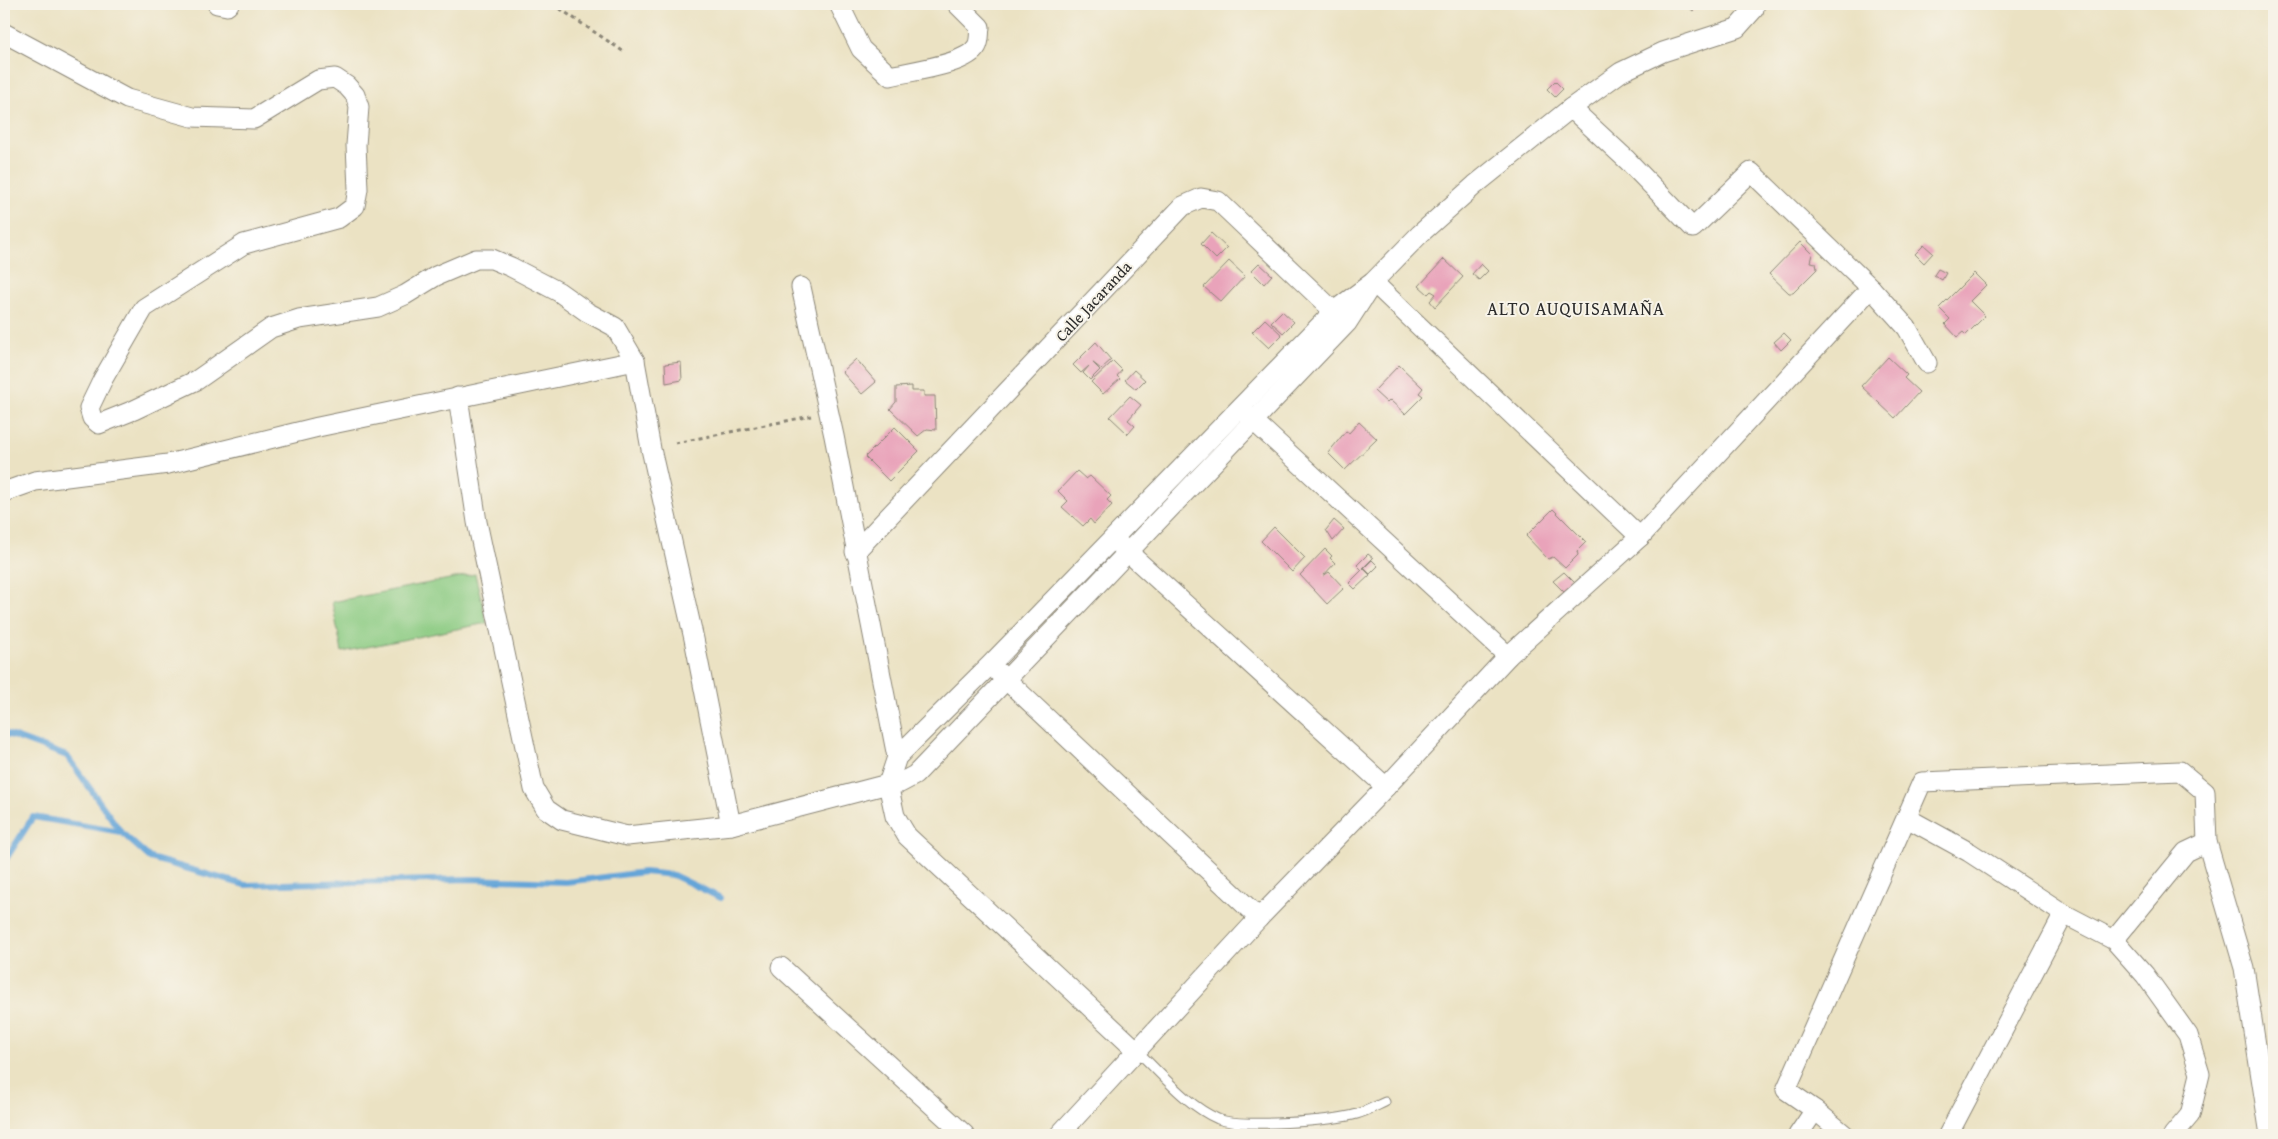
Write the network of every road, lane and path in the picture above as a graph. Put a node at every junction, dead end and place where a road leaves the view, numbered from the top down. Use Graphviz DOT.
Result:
graph roads {
  1 [pos="217,4"];
  2 [pos="229,4"];
  3 [pos="553,4"];
  4 [pos="839,4"];
  5 [pos="957,4"];
  6 [pos="1754,4"];
  7 [pos="4,34"];
  8 [pos="624,52"];
  9 [pos="1572,108"];
  10 [pos="1373,282"];
  11 [pos="801,287"];
  12 [pos="1871,288"];
  13 [pos="1340,317"];
  14 [pos="635,361"];
  15 [pos="1927,363"];
  16 [pos="458,397"];
  17 [pos="1239,407"];
  18 [pos="829,412"];
  19 [pos="1254,421"];
  20 [pos="675,443"];
  21 [pos="4,492"];
  22 [pos="1640,537"];
  23 [pos="1112,538"];
  24 [pos="1128,551"];
  25 [pos="855,552"];
  26 [pos="1508,656"];
  27 [pos="990,665"];
  28 [pos="1007,680"];
  29 [pos="896,757"];
  30 [pos="888,784"];
  31 [pos="1386,787"];
  32 [pos="1908,818"];
  33 [pos="731,825"];
  34 [pos="2208,842"];
  35 [pos="2064,914"];
  36 [pos="1259,918"];
  37 [pos="2114,940"];
  38 [pos="781,967"];
  39 [pos="1136,1050"];
  40 [pos="1385,1102"];
  41 [pos="1815,1110"];
  42 [pos="965,1135"];
  43 [pos="1059,1135"];
  44 [pos="1798,1135"];
  45 [pos="1844,1135"];
  46 [pos="1948,1135"];
  47 [pos="2173,1135"];
  48 [pos="2270,1135"];
  1 -- 2 [label="street"];
  3 -- 8 [label="path"];
  4 -- 5 [label="street"];
  6 -- 9 [label="street"];
  7 -- 14 [label="street"];
  9 -- 10 [label="street"];
  9 -- 12 [label="street"];
  10 -- 13 [label="street"];
  10 -- 22 [label="street"];
  11 -- 18 [label="street"];
  12 -- 15 [label="street"];
  12 -- 22 [label="street"];
  13 -- 17 [label="street"];
  13 -- 19 [label="street"];
  13 -- 25 [label="street, Calle Jacaranda"];
  14 -- 16 [label="street"];
  14 -- 33 [label="street"];
  16 -- 21 [label="street"];
  16 -- 33 [label="street"];
  17 -- 19 [label="street"];
  17 -- 23 [label="street"];
  18 -- 20 [label="path"];
  18 -- 25 [label="street"];
  19 -- 24 [label="street"];
  19 -- 26 [label="street"];
  22 -- 26 [label="street"];
  23 -- 24 [label="street"];
  23 -- 27 [label="street"];
  24 -- 28 [label="street"];
  24 -- 31 [label="street"];
  25 -- 29 [label="street"];
  26 -- 31 [label="street"];
  27 -- 28 [label="street"];
  27 -- 29 [label="street"];
  28 -- 30 [label="street"];
  28 -- 36 [label="street"];
  29 -- 30 [label="street"];
  30 -- 33 [label="street"];
  30 -- 39 [label="street"];
  31 -- 36 [label="street"];
  32 -- 34 [label="street"];
  32 -- 35 [label="street"];
  32 -- 41 [label="street"];
  34 -- 37 [label="street"];
  34 -- 48 [label="street"];
  35 -- 37 [label="street"];
  35 -- 46 [label="street"];
  36 -- 39 [label="street"];
  37 -- 47 [label="street"];
  38 -- 42 [label="street"];
  39 -- 40 [label="lane"];
  39 -- 43 [label="street"];
  41 -- 44 [label="street"];
  41 -- 45 [label="street"];
}
